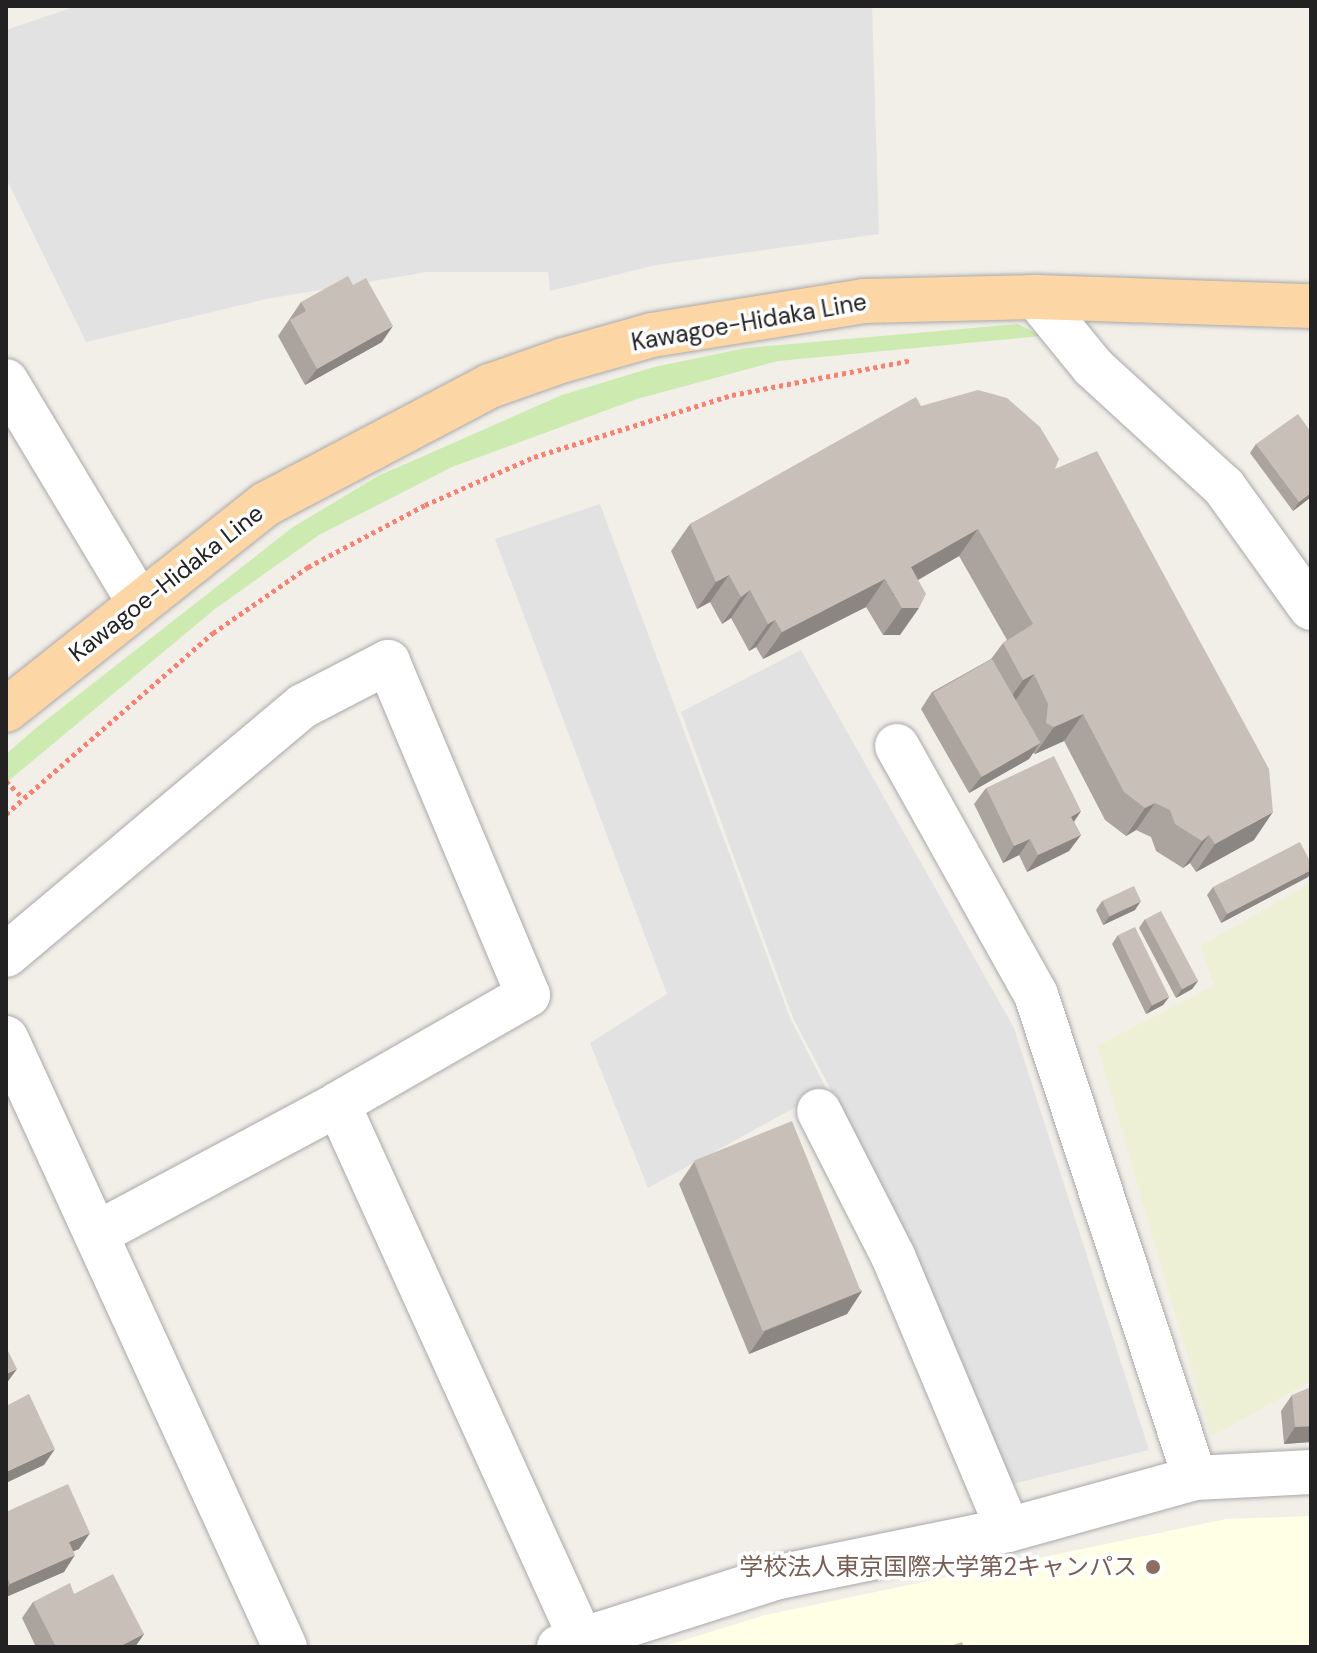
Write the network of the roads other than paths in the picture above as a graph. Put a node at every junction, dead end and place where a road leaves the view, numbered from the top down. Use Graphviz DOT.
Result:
graph roads {
  1 [pos="1036,297"];
  2 [pos="1311,306"];
  3 [pos="6,381"];
  4 [pos="137,599"];
  5 [pos="1311,608"];
  6 [pos="6,710"];
  7 [pos="897,746"];
  8 [pos="6,955"];
  9 [pos="6,1038"];
  10 [pos="338,1104"];
  11 [pos="819,1111"];
  12 [pos="96,1234"];
  13 [pos="1311,1472"];
  14 [pos="1195,1478"];
  15 [pos="1008,1530"];
  16 [pos="570,1643"];
  17 [pos="285,1647"];
  1 -- 2 [label="main road, Kawagoe-Hidaka Line"];
  1 -- 4 [label="main road, Kawagoe-Hidaka Line"];
  1 -- 5 [label="street"];
  3 -- 4 [label="street"];
  4 -- 6 [label="main road, Kawagoe-Hidaka Line"];
  7 -- 14 [label="street"];
  8 -- 10 [label="street"];
  9 -- 12 [label="street"];
  10 -- 12 [label="street"];
  10 -- 16 [label="street"];
  11 -- 15 [label="street"];
  12 -- 17 [label="street"];
  13 -- 14 [label="street"];
  14 -- 15 [label="street"];
  15 -- 16 [label="street"];
}
